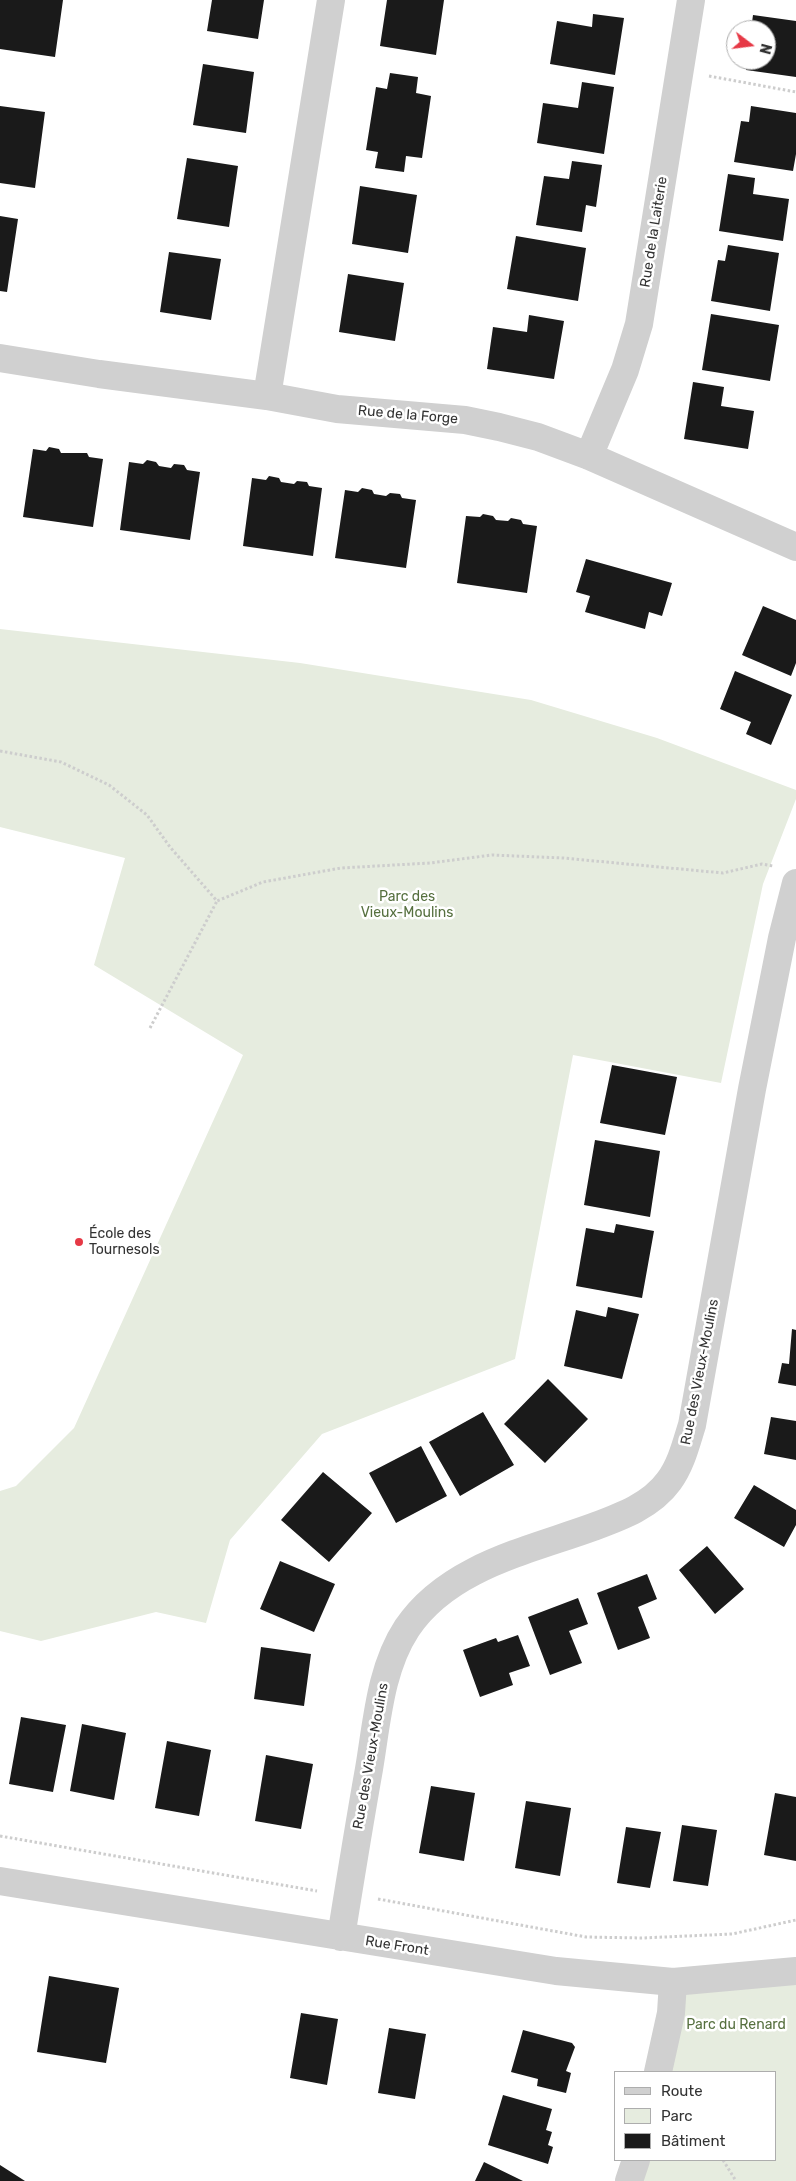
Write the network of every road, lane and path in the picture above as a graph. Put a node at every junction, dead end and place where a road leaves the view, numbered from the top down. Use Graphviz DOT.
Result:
graph roads {
  1 [pos="331,0"];
  2 [pos="691,0"];
  3 [pos="681,71"];
  4 [pos="796,92"];
  5 [pos="0,358"];
  6 [pos="267,396"];
  7 [pos="589,456"];
  8 [pos="796,547"];
  9 [pos="0,751"];
  10 [pos="788,875"];
  11 [pos="217,901"];
  12 [pos="150,1028"];
  13 [pos="0,1836"];
  14 [pos="0,1881"];
  15 [pos="348,1894"];
  16 [pos="796,1920"];
  17 [pos="341,1937"];
  18 [pos="796,1971"];
  19 [pos="673,1982"];
  20 [pos="658,2071"];
  21 [pos="636,2161"];
  22 [pos="724,2161"];
  23 [pos="629,2181"];
  24 [pos="736,2181"];
  1 -- 6 [label="street"];
  2 -- 3 [label="street, Rue de la Laiterie"];
  3 -- 4 [label="path"];
  3 -- 7 [label="street, Rue de la Laiterie"];
  5 -- 6 [label="street, Rue de la Forge"];
  6 -- 7 [label="street, Rue de la Forge"];
  7 -- 8 [label="street, Rue de la Forge"];
  9 -- 11 [label="path"];
  10 -- 11 [label="path"];
  10 -- 15 [label="street, Rue des Vieux-Moulins"];
  11 -- 12 [label="path"];
  13 -- 15 [label="path"];
  14 -- 17 [label="street, Rue Front"];
  15 -- 16 [label="path"];
  15 -- 17 [label="street, Rue des Vieux-Moulins"];
  17 -- 19 [label="street, Rue Front"];
  18 -- 19 [label="street, Rue Front"];
  19 -- 20 [label="street"];
  21 -- 23 [label="street"];
  22 -- 24 [label="path"];
}
